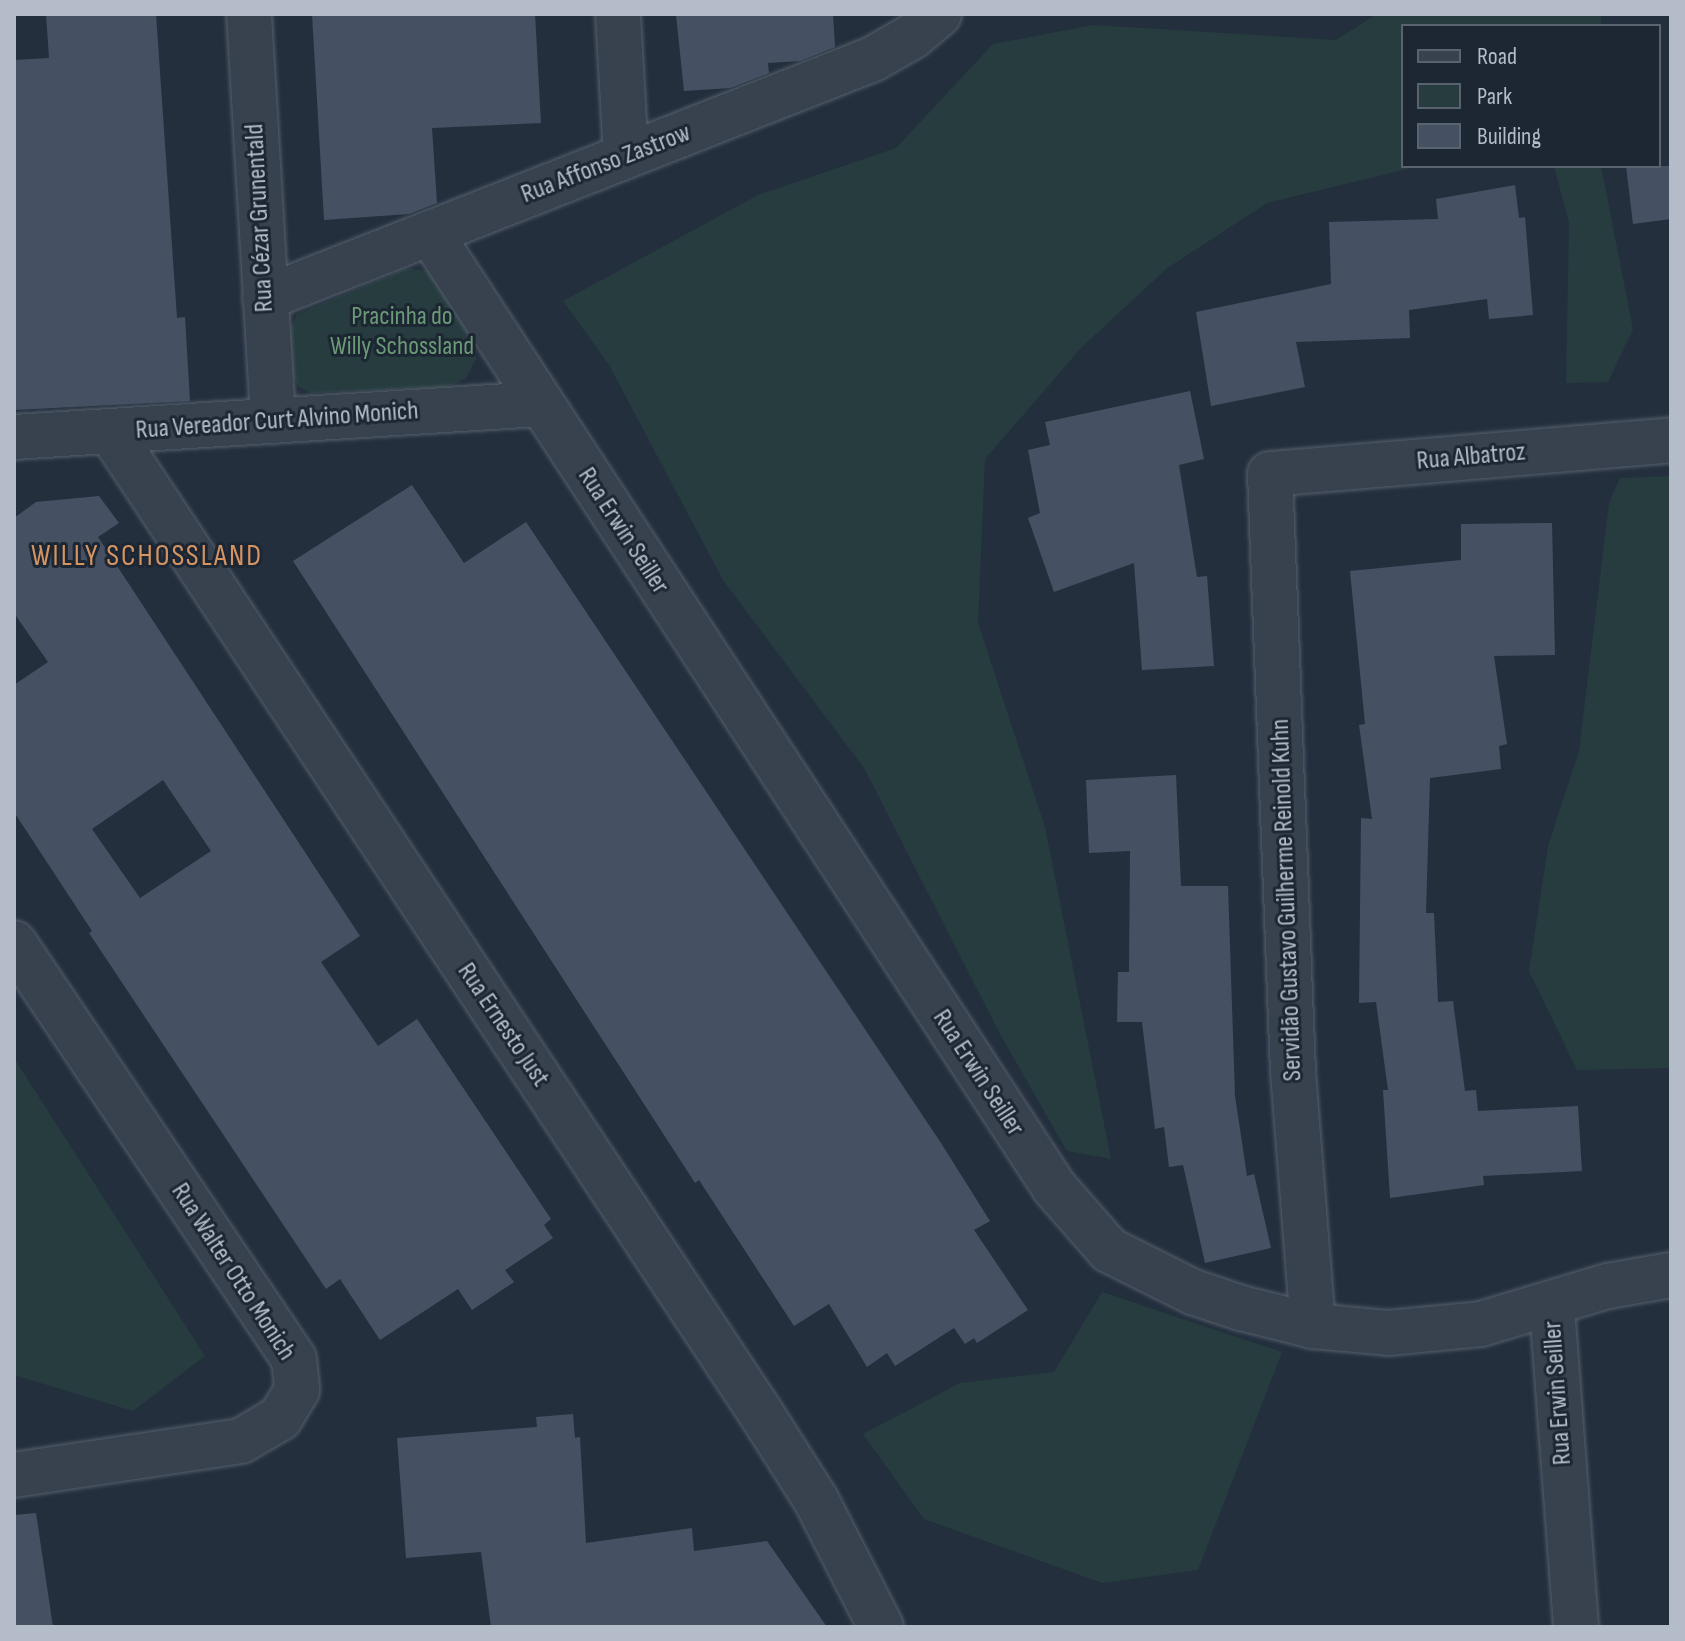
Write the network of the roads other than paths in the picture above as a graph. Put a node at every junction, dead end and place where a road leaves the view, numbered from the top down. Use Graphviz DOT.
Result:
graph roads {
  1 [pos="249,14"];
  2 [pos="618,14"];
  3 [pos="939,14"];
  4 [pos="626,156"];
  5 [pos="430,233"];
  6 [pos="265,298"];
  7 [pos="540,404"];
  8 [pos="273,421"];
  9 [pos="110,431"];
  10 [pos="14,437"];
  11 [pos="1671,440"];
  12 [pos="1270,474"];
  13 [pos="14,943"];
  14 [pos="1671,1275"];
  15 [pos="1552,1307"];
  16 [pos="1313,1326"];
  17 [pos="14,1475"];
  18 [pos="881,1627"];
  19 [pos="1576,1627"];
  1 -- 6 [label="street, Rua Cézar Grunentald"];
  2 -- 4 [label="street"];
  3 -- 4 [label="street, Rua Affonso Zastrow"];
  4 -- 5 [label="street, Rua Affonso Zastrow"];
  5 -- 6 [label="street, Rua Affonso Zastrow"];
  5 -- 7 [label="street, Rua Erwin Seiller"];
  6 -- 8 [label="street, Rua Cézar Grunentald"];
  7 -- 8 [label="street, Rua Vereador Curt Alvino Monich"];
  7 -- 16 [label="street, Rua Erwin Seiller"];
  8 -- 9 [label="street, Rua Vereador Curt Alvino Monich"];
  9 -- 10 [label="street, Rua Vereador Curt Alvino Monich"];
  9 -- 18 [label="street, Rua Ernesto Just"];
  11 -- 12 [label="street, Rua Albatroz"];
  12 -- 16 [label="street, Servidão Gustavo Guilherme Reinold Kuhn"];
  13 -- 17 [label="street, Rua Walter Otto Monich"];
  14 -- 15 [label="street"];
  15 -- 16 [label="street, Rua Erwin Seiller"];
  15 -- 19 [label="street, Rua Erwin Seiller"];
}
